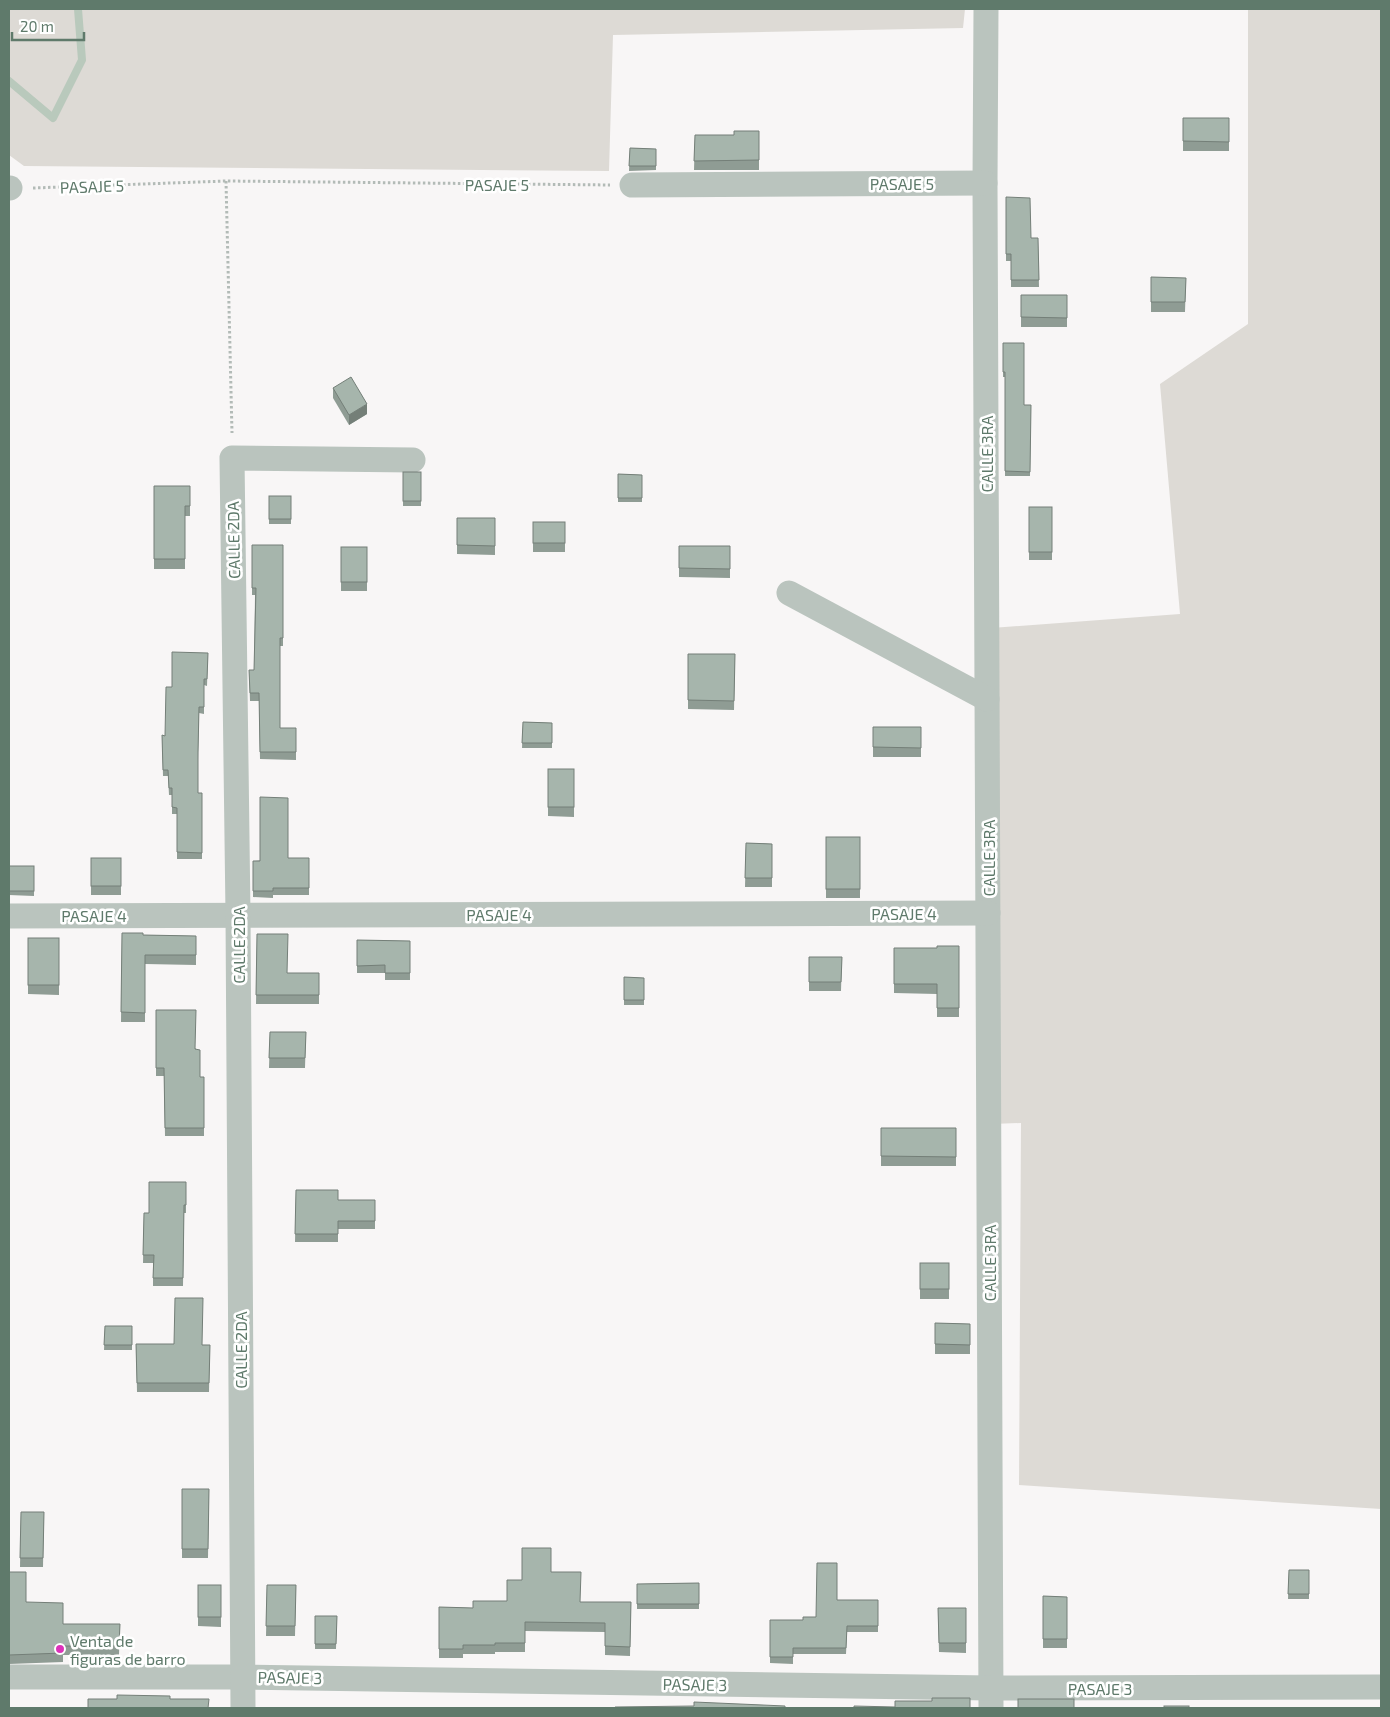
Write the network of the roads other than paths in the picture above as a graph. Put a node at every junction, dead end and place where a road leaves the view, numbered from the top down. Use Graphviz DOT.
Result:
graph roads {
  1 [pos="986,9"];
  2 [pos="985,183"];
  3 [pos="632,185"];
  4 [pos="413,460"];
  5 [pos="789,593"];
  6 [pos="987,699"];
  7 [pos="988,913"];
  8 [pos="238,914"];
  9 [pos="9,916"];
  10 [pos="9,1677"];
  11 [pos="242,1677"];
  12 [pos="1381,1687"];
  13 [pos="991,1698"];
  14 [pos="243,1708"];
  1 -- 2 [label="street, CALLE 3RA"];
  2 -- 3 [label="street, PASAJE 5"];
  2 -- 6 [label="street, CALLE 3RA"];
  4 -- 8 [label="street, CALLE 2DA"];
  5 -- 6 [label="street"];
  6 -- 7 [label="street, CALLE 3RA"];
  7 -- 8 [label="street, PASAJE 4"];
  7 -- 13 [label="street, CALLE 3RA"];
  8 -- 9 [label="street, PASAJE 4"];
  8 -- 11 [label="street, CALLE 2DA"];
  10 -- 11 [label="street, PASAJE 3"];
  11 -- 13 [label="street, PASAJE 3"];
  11 -- 14 [label="street, CALLE 2DA"];
  12 -- 13 [label="street, PASAJE 3"];
}
